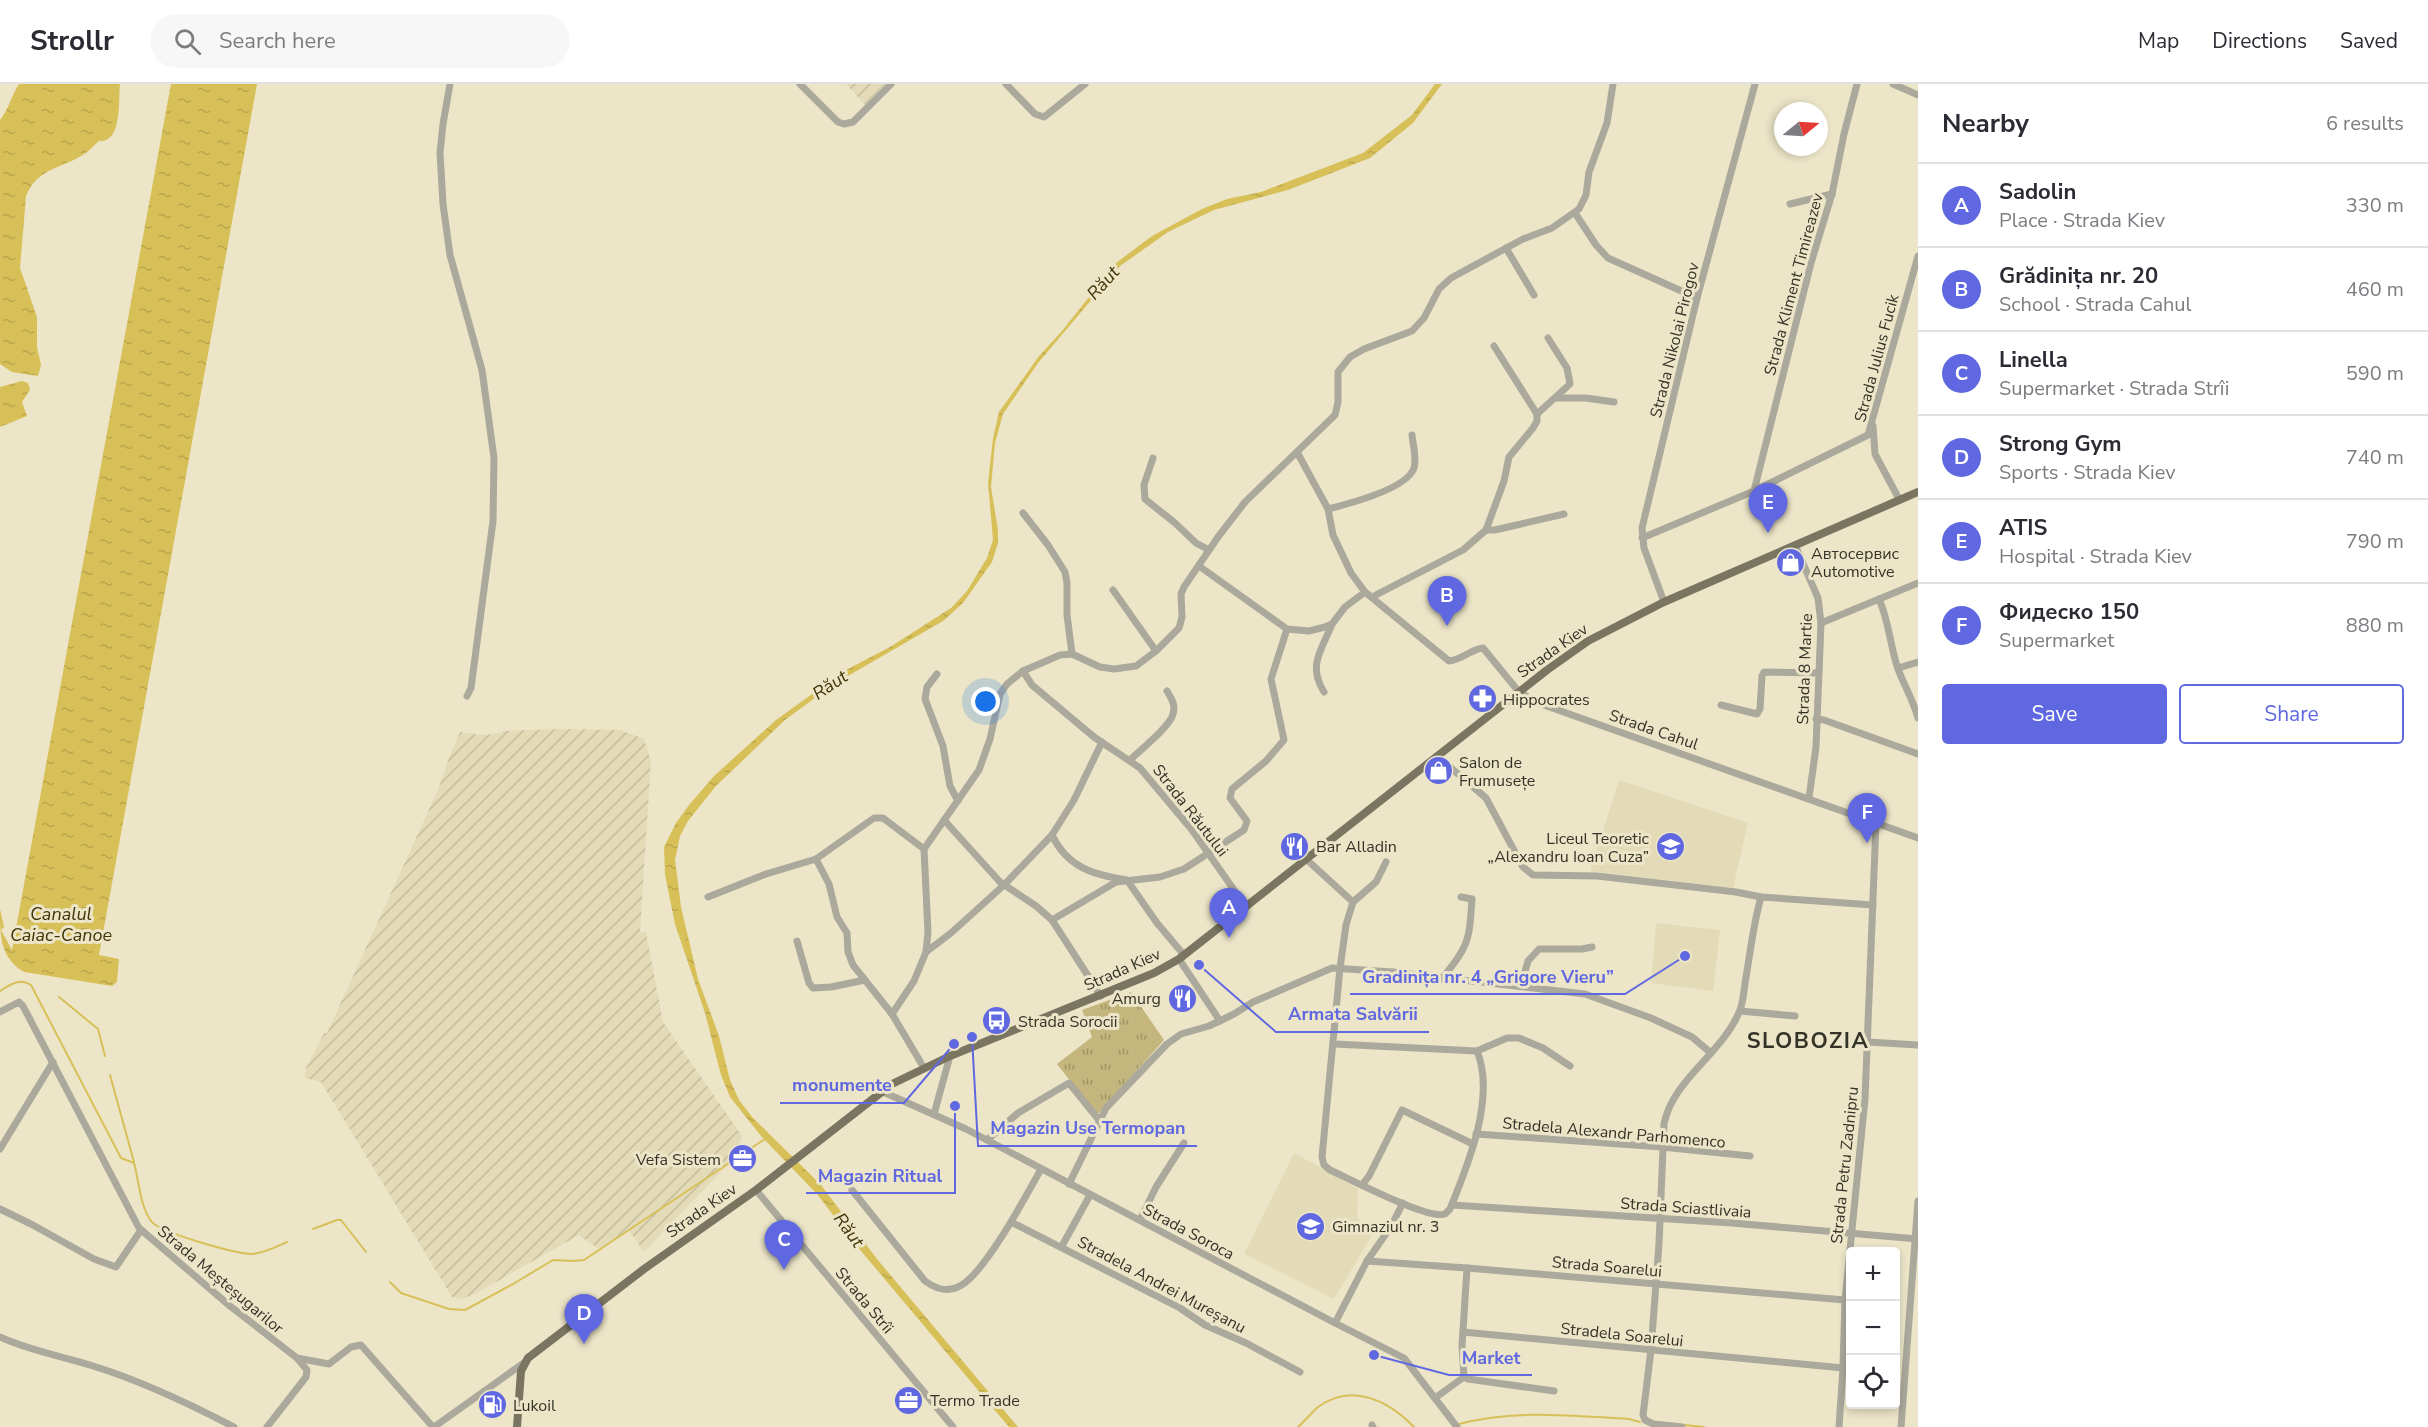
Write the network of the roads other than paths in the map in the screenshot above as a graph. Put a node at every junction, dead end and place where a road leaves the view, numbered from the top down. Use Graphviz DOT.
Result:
graph roads {
  1 [pos="450,84"];
  2 [pos="800,84"];
  3 [pos="891,84"];
  4 [pos="1006,84"];
  5 [pos="1085,84"];
  6 [pos="1613,84"];
  7 [pos="1857,84"];
  8 [pos="1893,84"];
  9 [pos="1754,85"];
  10 [pos="1918,95"];
  11 [pos="1832,194"];
  12 [pos="1790,204"];
  13 [pos="1575,213"];
  14 [pos="1506,248"];
  15 [pos="1918,256"];
  16 [pos="1915,281"];
  17 [pos="1534,294"];
  18 [pos="1697,298"];
  19 [pos="1548,338"];
  20 [pos="1494,346"];
  21 [pos="1556,398"];
  22 [pos="1614,402"];
  23 [pos="1537,414"];
  24 [pos="1873,424"];
  25 [pos="1413,435"];
  26 [pos="1297,452"];
  27 [pos="1153,458"];
  28 [pos="1754,491"];
  29 [pos="1918,492"];
  30 [pos="1899,499"];
  31 [pos="1328,509"];
  32 [pos="1023,513"];
  33 [pos="1564,514"];
  34 [pos="1486,530"];
  35 [pos="1642,538"];
  36 [pos="1795,545"];
  37 [pos="1209,550"];
  38 [pos="1198,566"];
  39 [pos="1918,583"];
  40 [pos="1113,590"];
  41 [pos="1365,592"];
  42 [pos="1372,597"];
  43 [pos="1879,599"];
  44 [pos="1664,602"];
  45 [pos="1821,623"];
  46 [pos="1332,624"];
  47 [pos="1287,629"];
  48 [pos="1156,651"];
  49 [pos="1072,654"];
  50 [pos="1918,662"];
  51 [pos="1898,668"];
  52 [pos="1023,671"];
  53 [pos="1817,673"];
  54 [pos="937,674"];
  55 [pos="1167,691"];
  56 [pos="1324,692"];
  57 [pos="1519,692"];
  58 [pos="467,696"];
  59 [pos="1722,705"];
  60 [pos="1918,718"];
  61 [pos="1816,719"];
  62 [pos="1102,742"];
  63 [pos="1918,754"];
  64 [pos="1437,756"];
  65 [pos="1130,760"];
  66 [pos="1809,798"];
  67 [pos="958,801"];
  68 [pos="944,820"];
  69 [pos="1876,823"];
  70 [pos="1052,835"];
  71 [pos="1918,838"];
  72 [pos="924,849"];
  73 [pos="1209,853"];
  74 [pos="816,859"];
  75 [pos="1306,859"];
  76 [pos="1386,862"];
  77 [pos="1127,880"];
  78 [pos="1004,885"];
  79 [pos="708,897"];
  80 [pos="1461,897"];
  81 [pos="1761,897"];
  82 [pos="1353,902"];
  83 [pos="1873,905"];
  84 [pos="1246,907"];
  85 [pos="1052,920"];
  86 [pos="797,941"];
  87 [pos="1592,947"];
  88 [pos="926,952"];
  89 [pos="1182,957"];
  90 [pos="1340,968"];
  91 [pos="1442,979"];
  92 [pos="865,980"];
  93 [pos="1521,986"];
  94 [pos="1101,996"];
  95 [pos="1740,1011"];
  96 [pos="0,1012"];
  97 [pos="892,1014"];
  98 [pos="1795,1016"];
  99 [pos="1220,1020"];
  100 [pos="1868,1042"];
  101 [pos="1334,1044"];
  102 [pos="1918,1045"];
  103 [pos="1477,1051"];
  104 [pos="1712,1053"];
  105 [pos="950,1056"];
  106 [pos="54,1062"];
  107 [pos="1570,1066"];
  108 [pos="924,1068"];
  109 [pos="881,1091"];
  110 [pos="934,1114"];
  111 [pos="1099,1120"];
  112 [pos="1476,1134"];
  113 [pos="987,1140"];
  114 [pos="1184,1143"];
  115 [pos="1473,1144"];
  116 [pos="1662,1147"];
  117 [pos="0,1149"];
  118 [pos="1750,1156"];
  119 [pos="1041,1169"];
  120 [pos="1069,1184"];
  121 [pos="1362,1185"];
  122 [pos="756,1190"];
  123 [pos="852,1190"];
  124 [pos="1090,1195"];
  125 [pos="1918,1201"];
  126 [pos="1403,1203"];
  127 [pos="1452,1205"];
  128 [pos="0,1209"];
  129 [pos="1140,1220"];
  130 [pos="1660,1220"];
  131 [pos="1011,1222"];
  132 [pos="141,1230"];
  133 [pos="1851,1232"];
  134 [pos="1917,1238"];
  135 [pos="1062,1246"];
  136 [pos="1367,1261"];
  137 [pos="1467,1268"];
  138 [pos="1656,1284"];
  139 [pos="1845,1300"];
  140 [pos="1335,1323"];
  141 [pos="1463,1332"];
  142 [pos="0,1337"];
  143 [pos="1651,1350"];
  144 [pos="297,1358"];
  145 [pos="525,1362"];
  146 [pos="1843,1368"];
  147 [pos="1300,1372"];
  148 [pos="1464,1377"];
  149 [pos="1554,1391"];
  150 [pos="1435,1398"];
  151 [pos="234,1427"];
  152 [pos="267,1427"];
  153 [pos="434,1427"];
  154 [pos="517,1427"];
  155 [pos="953,1427"];
  156 [pos="1457,1427"];
  157 [pos="1682,1427"];
  158 [pos="1839,1427"];
  159 [pos="1901,1427"];
  1 -- 58 [label="street"];
  2 -- 3 [label="street"];
  4 -- 5 [label="street"];
  6 -- 13 [label="street"];
  7 -- 11 [label="street, Strada Kliment Timireazev"];
  8 -- 10 [label="street"];
  9 -- 18 [label="street, Strada Nikolai Pirogov"];
  11 -- 12 [label="street"];
  11 -- 28 [label="street, Strada Kliment Timireazev"];
  13 -- 14 [label="street"];
  13 -- 18 [label="street"];
  14 -- 17 [label="street"];
  14 -- 26 [label="street"];
  15 -- 16 [label="street, Strada Julius Fucik"];
  16 -- 24 [label="street, Strada Julius Fucik"];
  18 -- 35 [label="street, Strada Nikolai Pirogov"];
  19 -- 21 [label="street"];
  20 -- 23 [label="street"];
  21 -- 22 [label="street"];
  21 -- 23 [label="street"];
  23 -- 34 [label="street"];
  24 -- 28 [label="street, Strada Julius Fucik"];
  24 -- 30 [label="street"];
  25 -- 31 [label="street"];
  26 -- 31 [label="street, Strada Cahul"];
  26 -- 37 [label="street"];
  27 -- 37 [label="street"];
  28 -- 35 [label="street, Strada Julius Fucik"];
  29 -- 30 [label="main road, Strada Kiev"];
  30 -- 36 [label="main road, Strada Kiev"];
  31 -- 41 [label="street, Strada Cahul"];
  32 -- 49 [label="street"];
  33 -- 34 [label="street"];
  34 -- 42 [label="street"];
  35 -- 44 [label="street, Strada Nikolai Pirogov"];
  36 -- 44 [label="main road, Strada Kiev"];
  36 -- 45 [label="street, Strada 8 Martie"];
  37 -- 38 [label="street"];
  38 -- 47 [label="street"];
  38 -- 48 [label="street"];
  39 -- 43 [label="street"];
  40 -- 48 [label="street"];
  41 -- 42 [label="street, Strada Cahul"];
  41 -- 46 [label="street"];
  42 -- 57 [label="street, Strada Cahul"];
  43 -- 45 [label="street"];
  43 -- 51 [label="street"];
  44 -- 57 [label="main road, Strada Kiev"];
  45 -- 53 [label="street, Strada 8 Martie"];
  46 -- 47 [label="street"];
  46 -- 56 [label="street"];
  47 -- 73 [label="street"];
  48 -- 49 [label="street"];
  49 -- 52 [label="street"];
  50 -- 51 [label="street"];
  51 -- 60 [label="street"];
  52 -- 62 [label="street, Strada Răutului"];
  52 -- 67 [label="street"];
  53 -- 59 [label="street"];
  53 -- 61 [label="street, Strada 8 Martie"];
  54 -- 67 [label="street"];
  55 -- 65 [label="street"];
  57 -- 64 [label="main road, Strada Kiev"];
  57 -- 66 [label="street, Strada Cahul"];
  61 -- 63 [label="street"];
  61 -- 66 [label="street, Strada 8 Martie"];
  62 -- 65 [label="street, Strada Răutului"];
  62 -- 70 [label="street"];
  64 -- 75 [label="main road, Strada Kiev"];
  64 -- 81 [label="street"];
  65 -- 73 [label="street, Strada Răutului"];
  66 -- 69 [label="street, Strada Cahul"];
  67 -- 68 [label="street"];
  68 -- 72 [label="street"];
  68 -- 78 [label="street"];
  69 -- 71 [label="street, Strada Cahul"];
  69 -- 83 [label="street, Strada Petru Zadnipru"];
  70 -- 77 [label="street"];
  70 -- 78 [label="street"];
  72 -- 74 [label="street"];
  72 -- 88 [label="street"];
  73 -- 77 [label="street"];
  73 -- 84 [label="street, Strada Răutului"];
  74 -- 79 [label="street"];
  74 -- 92 [label="street"];
  75 -- 82 [label="street"];
  75 -- 84 [label="main road, Strada Kiev"];
  76 -- 82 [label="street"];
  77 -- 85 [label="street"];
  77 -- 89 [label="street"];
  78 -- 85 [label="street"];
  78 -- 88 [label="street"];
  80 -- 91 [label="street"];
  81 -- 83 [label="street"];
  81 -- 95 [label="street"];
  82 -- 90 [label="street"];
  83 -- 100 [label="street, Strada Petru Zadnipru"];
  84 -- 89 [label="main road, Strada Kiev"];
  85 -- 94 [label="street"];
  86 -- 92 [label="street"];
  87 -- 93 [label="street"];
  88 -- 97 [label="street"];
  89 -- 94 [label="main road, Strada Kiev"];
  89 -- 99 [label="street"];
  90 -- 91 [label="street"];
  90 -- 99 [label="street"];
  90 -- 101 [label="street"];
  91 -- 93 [label="street"];
  92 -- 97 [label="street"];
  93 -- 104 [label="street"];
  94 -- 105 [label="main road, Strada Kiev"];
  95 -- 98 [label="street"];
  95 -- 104 [label="street"];
  96 -- 106 [label="street, Strada Meșteșugarilor"];
  97 -- 108 [label="street"];
  99 -- 111 [label="street"];
  100 -- 102 [label="street"];
  100 -- 133 [label="street, Strada Petru Zadnipru"];
  101 -- 103 [label="street"];
  101 -- 121 [label="street"];
  103 -- 107 [label="street"];
  103 -- 112 [label="street"];
  104 -- 116 [label="street"];
  105 -- 108 [label="main road, Strada Kiev"];
  105 -- 110 [label="street"];
  106 -- 117 [label="street"];
  106 -- 132 [label="street, Strada Meșteșugarilor"];
  108 -- 109 [label="main road, Strada Kiev"];
  109 -- 110 [label="street, Strada Soroca"];
  109 -- 122 [label="main road, Strada Kiev"];
  110 -- 113 [label="street, Strada Soroca"];
  111 -- 113 [label="street"];
  111 -- 120 [label="street"];
  112 -- 115 [label="street"];
  112 -- 116 [label="street, Stradela Alexandr Parhomenco"];
  113 -- 119 [label="street, Strada Soroca"];
  114 -- 129 [label="street"];
  115 -- 121 [label="street"];
  115 -- 127 [label="street"];
  116 -- 118 [label="street, Stradela Alexandr Parhomenco"];
  116 -- 130 [label="street"];
  119 -- 120 [label="street, Strada Soroca"];
  119 -- 131 [label="street"];
  120 -- 124 [label="street, Strada Soroca"];
  121 -- 126 [label="street"];
  122 -- 145 [label="main road, Strada Kiev"];
  122 -- 155 [label="street, Strada Strîi"];
  123 -- 131 [label="street"];
  124 -- 129 [label="street, Strada Soroca"];
  124 -- 135 [label="street"];
  125 -- 134 [label="street"];
  126 -- 127 [label="street"];
  126 -- 136 [label="street"];
  127 -- 130 [label="street, Strada Sciastlivaia"];
  128 -- 132 [label="street"];
  129 -- 140 [label="street, Strada Soroca"];
  130 -- 133 [label="street, Strada Sciastlivaia"];
  130 -- 138 [label="street"];
  131 -- 135 [label="street, Stradela Andrei Mureșanu"];
  132 -- 144 [label="street, Strada Meșteșugarilor"];
  133 -- 134 [label="street, Strada Sciastlivaia"];
  133 -- 139 [label="street, Strada Petru Zadnipru"];
  134 -- 159 [label="street"];
  135 -- 147 [label="street, Stradela Andrei Mureșanu"];
  136 -- 137 [label="street, Strada Soarelui"];
  136 -- 140 [label="street"];
  137 -- 138 [label="street, Strada Soarelui"];
  137 -- 141 [label="street"];
  138 -- 139 [label="street, Strada Soarelui"];
  138 -- 143 [label="street"];
  139 -- 146 [label="street, Strada Petru Zadnipru"];
  140 -- 150 [label="street, Strada Soroca"];
  141 -- 143 [label="street, Stradela Soarelui"];
  141 -- 148 [label="street"];
  142 -- 151 [label="street"];
  143 -- 146 [label="street, Stradela Soarelui"];
  143 -- 157 [label="street"];
  144 -- 152 [label="street"];
  144 -- 153 [label="street"];
  145 -- 153 [label="street, Strada Kiev"];
  145 -- 154 [label="main road"];
  146 -- 158 [label="street, Strada Petru Zadnipru"];
  148 -- 149 [label="street"];
  148 -- 150 [label="street"];
  150 -- 156 [label="street, Strada Soroca"];
}
